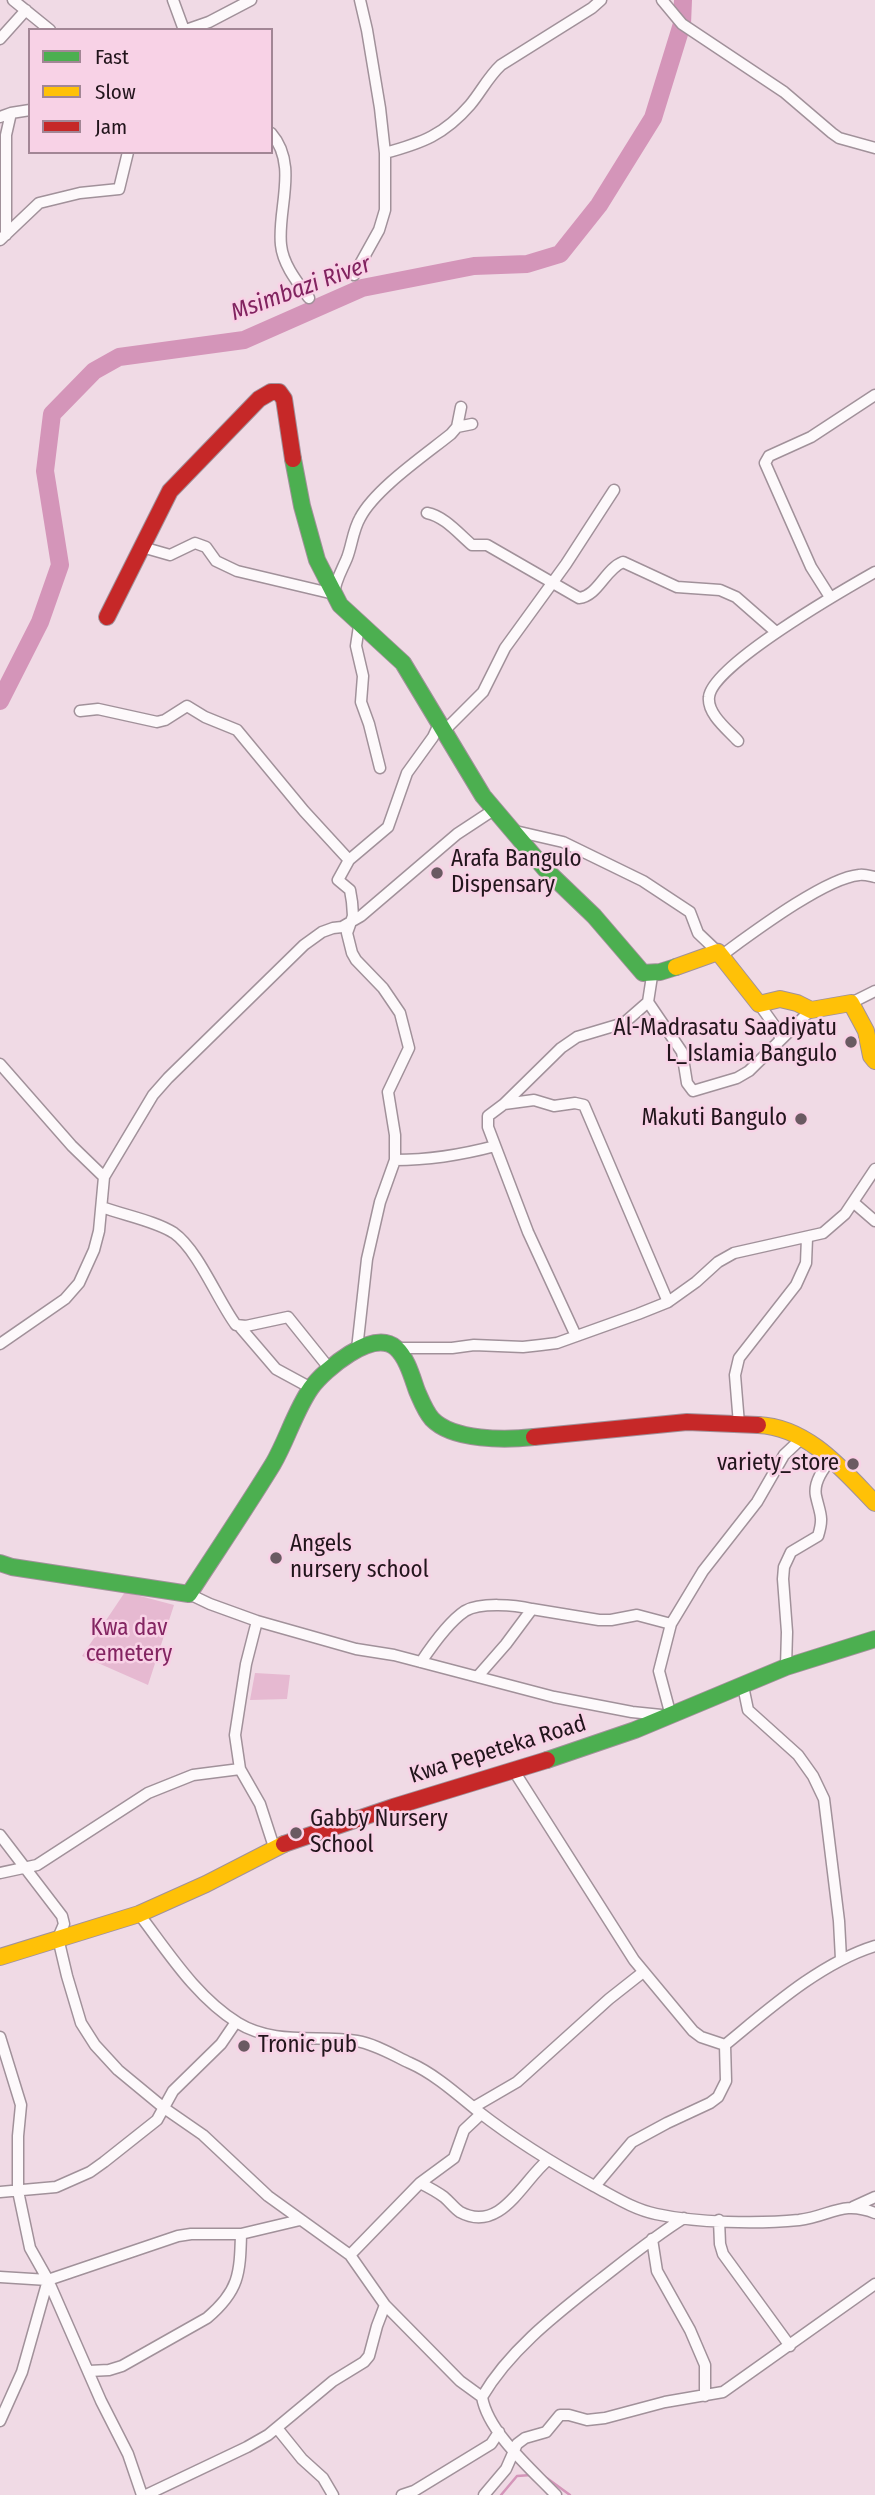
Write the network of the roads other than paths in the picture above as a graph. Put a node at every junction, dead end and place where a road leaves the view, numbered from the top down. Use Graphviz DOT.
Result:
graph roads {
  1 [pos="13,0"];
  2 [pos="173,0"];
  3 [pos="251,0"];
  4 [pos="360,0"];
  5 [pos="601,0"];
  6 [pos="662,0"];
  7 [pos="26,10"];
  8 [pos="210,26"];
  9 [pos="48,28"];
  10 [pos="184,28"];
  11 [pos="0,39"];
  12 [pos="28,110"];
  13 [pos="6,115"];
  14 [pos="273,136"];
  15 [pos="875,148"];
  16 [pos="385,153"];
  17 [pos="128,154"];
  18 [pos="3,237"];
  19 [pos="354,275"];
  20 [pos="309,299"];
  21 [pos="875,395"];
  22 [pos="461,407"];
  23 [pos="472,424"];
  24 [pos="457,427"];
  25 [pos="614,490"];
  26 [pos="427,513"];
  27 [pos="142,547"];
  28 [pos="875,572"];
  29 [pos="553,583"];
  30 [pos="334,594"];
  31 [pos="830,597"];
  32 [pos="107,617"];
  33 [pos="359,626"];
  34 [pos="776,632"];
  35 [pos="80,711"];
  36 [pos="442,727"];
  37 [pos="738,741"];
  38 [pos="380,768"];
  39 [pos="495,809"];
  40 [pos="511,830"];
  41 [pos="349,860"];
  42 [pos="875,877"];
  43 [pos="350,923"];
  44 [pos="720,953"];
  45 [pos="652,976"];
  46 [pos="875,991"];
  47 [pos="648,1002"];
  48 [pos="851,1003"];
  49 [pos="759,1004"];
  50 [pos="811,1010"];
  51 [pos="780,1039"];
  52 [pos="875,1061"];
  53 [pos="0,1064"];
  54 [pos="504,1104"];
  55 [pos="495,1146"];
  56 [pos="395,1160"];
  57 [pos="875,1170"];
  58 [pos="104,1177"];
  59 [pos="853,1202"];
  60 [pos="102,1207"];
  61 [pos="875,1221"];
  62 [pos="807,1238"];
  63 [pos="668,1302"];
  64 [pos="240,1327"];
  65 [pos="576,1336"];
  66 [pos="0,1344"];
  67 [pos="396,1348"];
  68 [pos="358,1349"];
  69 [pos="329,1368"];
  70 [pos="311,1388"];
  71 [pos="739,1424"];
  72 [pos="802,1438"];
  73 [pos="832,1458"];
  74 [pos="875,1503"];
  75 [pos="0,1563"];
  76 [pos="189,1594"];
  77 [pos="532,1609"];
  78 [pos="257,1621"];
  79 [pos="671,1624"];
  80 [pos="875,1639"];
  81 [pos="421,1662"];
  82 [pos="786,1667"];
  83 [pos="478,1676"];
  84 [pos="743,1686"];
  85 [pos="671,1716"];
  86 [pos="240,1769"];
  87 [pos="514,1771"];
  88 [pos="0,1835"];
  89 [pos="274,1847"];
  90 [pos="25,1869"];
  91 [pos="0,1873"];
  92 [pos="139,1914"];
  93 [pos="58,1938"];
  94 [pos="875,1946"];
  95 [pos="0,1957"];
  96 [pos="841,1959"];
  97 [pos="642,1973"];
  98 [pos="236,2022"];
  99 [pos="0,2036"];
  100 [pos="725,2045"];
  101 [pos="164,2108"];
  102 [pos="477,2110"];
  103 [pos="548,2160"];
  104 [pos="420,2183"];
  105 [pos="595,2186"];
  106 [pos="18,2191"];
  107 [pos="0,2192"];
  108 [pos="875,2197"];
  109 [pos="853,2207"];
  110 [pos="875,2213"];
  111 [pos="684,2218"];
  112 [pos="300,2220"];
  113 [pos="719,2220"];
  114 [pos="241,2234"];
  115 [pos="652,2239"];
  116 [pos="350,2255"];
  117 [pos="0,2277"];
  118 [pos="47,2280"];
  119 [pos="875,2284"];
  120 [pos="385,2305"];
  121 [pos="790,2346"];
  122 [pos="89,2371"];
  123 [pos="705,2396"];
  124 [pos="482,2397"];
  125 [pos="0,2421"];
  126 [pos="277,2428"];
  127 [pos="499,2432"];
  128 [pos="514,2450"];
  129 [pos="144,2495"];
  130 [pos="332,2495"];
  131 [pos="402,2495"];
  132 [pos="484,2495"];
  133 [pos="556,2495"];
  1 -- 7 [label="street"];
  2 -- 10 [label="street"];
  3 -- 8 [label="street"];
  4 -- 16 [label="street"];
  5 -- 16 [label="street"];
  6 -- 15 [label="street"];
  7 -- 9 [label="street"];
  7 -- 11 [label="street"];
  12 -- 13 [label="street"];
  13 -- 18 [label="street"];
  14 -- 20 [label="street"];
  16 -- 19 [label="street"];
  17 -- 18 [label="street"];
  21 -- 31 [label="street"];
  22 -- 24 [label="street"];
  23 -- 24 [label="street"];
  24 -- 30 [label="street"];
  25 -- 29 [label="street"];
  26 -- 29 [label="street"];
  27 -- 30 [label="street"];
  27 -- 30 [label="street"];
  27 -- 32 [label="street"];
  28 -- 31 [label="street"];
  29 -- 34 [label="street"];
  29 -- 36 [label="street"];
  30 -- 33 [label="street"];
  31 -- 34 [label="street"];
  33 -- 36 [label="street"];
  33 -- 38 [label="street"];
  34 -- 37 [label="street"];
  35 -- 41 [label="street"];
  36 -- 39 [label="street"];
  36 -- 41 [label="street"];
  39 -- 40 [label="street"];
  39 -- 43 [label="street"];
  40 -- 44 [label="street"];
  40 -- 45 [label="street"];
  41 -- 43 [label="street"];
  42 -- 44 [label="street"];
  43 -- 56 [label="street"];
  43 -- 58 [label="street"];
  44 -- 45 [label="street"];
  44 -- 49 [label="street"];
  45 -- 47 [label="street"];
  46 -- 48 [label="street"];
  47 -- 51 [label="street"];
  47 -- 54 [label="street"];
  48 -- 50 [label="street"];
  48 -- 52 [label="street"];
  49 -- 50 [label="street"];
  49 -- 51 [label="street"];
  50 -- 51 [label="street"];
  53 -- 58 [label="street"];
  54 -- 55 [label="street"];
  54 -- 63 [label="street"];
  55 -- 56 [label="street"];
  55 -- 65 [label="street"];
  56 -- 68 [label="street"];
  57 -- 59 [label="street"];
  58 -- 60 [label="street"];
  59 -- 61 [label="street"];
  59 -- 62 [label="street"];
  60 -- 64 [label="street"];
  60 -- 66 [label="street"];
  62 -- 63 [label="street"];
  62 -- 71 [label="street"];
  63 -- 65 [label="street"];
  64 -- 69 [label="street"];
  64 -- 70 [label="street"];
  65 -- 67 [label="street"];
  67 -- 68 [label="street"];
  67 -- 71 [label="street"];
  68 -- 69 [label="street"];
  69 -- 70 [label="street"];
  70 -- 76 [label="street"];
  71 -- 72 [label="street"];
  72 -- 73 [label="street"];
  72 -- 79 [label="street"];
  73 -- 74 [label="street"];
  73 -- 82 [label="street"];
  75 -- 76 [label="street"];
  76 -- 78 [label="street"];
  77 -- 79 [label="street"];
  77 -- 81 [label="street"];
  77 -- 83 [label="street"];
  78 -- 81 [label="street"];
  78 -- 86 [label="street"];
  79 -- 85 [label="street"];
  80 -- 82 [label="street, Kwa Pepeteka Road"];
  81 -- 83 [label="street"];
  82 -- 84 [label="street, Kwa Pepeteka Road"];
  83 -- 85 [label="street"];
  84 -- 85 [label="street, Kwa Pepeteka Road"];
  84 -- 96 [label="street"];
  85 -- 87 [label="street, Kwa Pepeteka Road"];
  86 -- 89 [label="street"];
  86 -- 90 [label="street"];
  87 -- 89 [label="street, Kwa Pepeteka Road"];
  87 -- 97 [label="street"];
  88 -- 90 [label="street"];
  89 -- 92 [label="street, Kwa Pepeteka Road"];
  90 -- 91 [label="street"];
  90 -- 93 [label="street"];
  92 -- 93 [label="street, Kwa Pepeteka Road"];
  92 -- 98 [label="street"];
  93 -- 95 [label="street, Kwa Pepeteka Road"];
  93 -- 101 [label="street"];
  94 -- 96 [label="street"];
  96 -- 100 [label="street"];
  97 -- 100 [label="street"];
  97 -- 102 [label="street"];
  98 -- 101 [label="street"];
  98 -- 102 [label="street"];
  99 -- 106 [label="street"];
  100 -- 105 [label="street"];
  101 -- 106 [label="street"];
  101 -- 112 [label="street"];
  102 -- 103 [label="street"];
  102 -- 104 [label="street"];
  103 -- 104 [label="street"];
  103 -- 105 [label="street"];
  104 -- 116 [label="street"];
  105 -- 111 [label="street"];
  106 -- 107 [label="street"];
  106 -- 118 [label="street"];
  108 -- 109 [label="street"];
  109 -- 110 [label="street"];
  109 -- 113 [label="street"];
  111 -- 113 [label="street"];
  111 -- 115 [label="street"];
  112 -- 114 [label="street"];
  112 -- 116 [label="street"];
  113 -- 121 [label="street"];
  114 -- 118 [label="street"];
  114 -- 122 [label="street"];
  115 -- 123 [label="street"];
  115 -- 124 [label="street"];
  116 -- 120 [label="street"];
  117 -- 118 [label="street"];
  118 -- 122 [label="street"];
  118 -- 125 [label="street"];
  119 -- 121 [label="street"];
  120 -- 124 [label="street"];
  120 -- 126 [label="street"];
  121 -- 123 [label="street"];
  122 -- 129 [label="street"];
  123 -- 128 [label="street"];
  124 -- 127 [label="street"];
  126 -- 129 [label="street"];
  126 -- 130 [label="street"];
  127 -- 128 [label="street"];
  127 -- 131 [label="street"];
  128 -- 132 [label="street"];
  128 -- 133 [label="street"];
}
